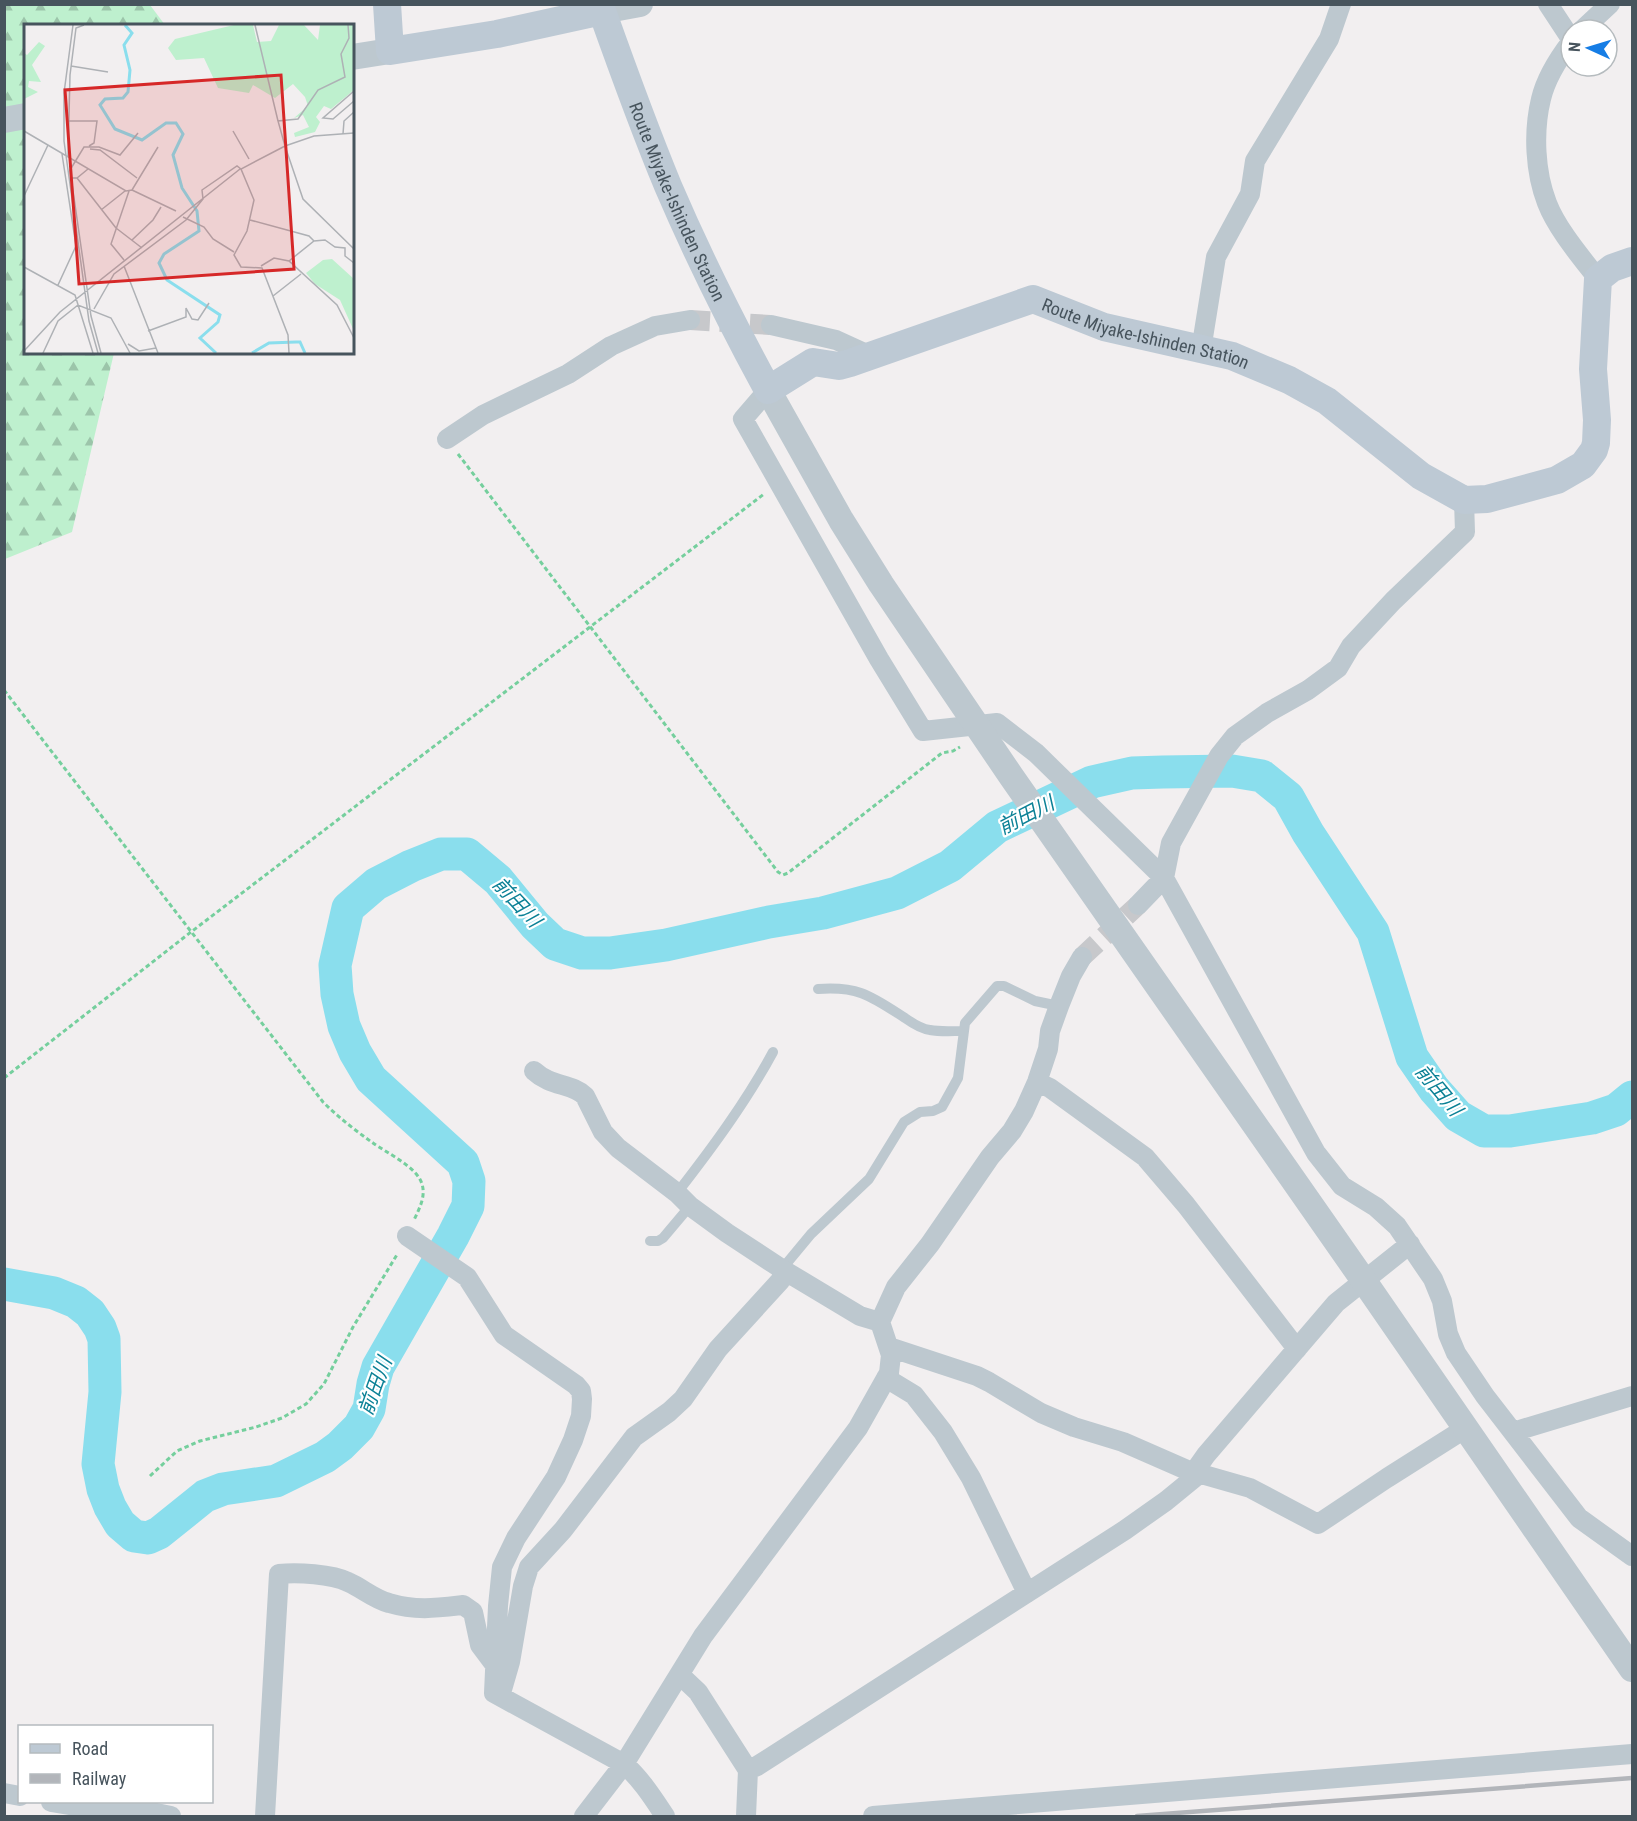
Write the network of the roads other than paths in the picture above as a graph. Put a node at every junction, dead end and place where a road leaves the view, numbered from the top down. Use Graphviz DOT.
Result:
graph roads {
  1 [pos="387,4"];
  2 [pos="640,4"];
  3 [pos="1341,4"];
  4 [pos="1548,4"];
  5 [pos="1610,4"];
  6 [pos="601,8"];
  7 [pos="1595,18"];
  8 [pos="1559,22"];
  9 [pos="390,51"];
  10 [pos="354,57"];
  11 [pos="1559,60"];
  12 [pos="24,116"];
  13 [pos="4,120"];
  14 [pos="1632,261"];
  15 [pos="1598,279"];
  16 [pos="690,320"];
  17 [pos="771,325"];
  18 [pos="1201,350"];
  19 [pos="871,356"];
  20 [pos="768,390"];
  21 [pos="447,439"];
  22 [pos="1464,500"];
  23 [pos="1164,878"];
  24 [pos="1138,905"];
  25 [pos="1082,957"];
  26 [pos="818,990"];
  27 [pos="1059,1006"];
  28 [pos="963,1031"];
  29 [pos="773,1052"];
  30 [pos="534,1071"];
  31 [pos="1037,1082"];
  32 [pos="684,1200"];
  33 [pos="650,1241"];
  34 [pos="414,1242"];
  35 [pos="1410,1244"];
  36 [pos="784,1270"];
  37 [pos="1364,1281"];
  38 [pos="880,1322"];
  39 [pos="889,1347"];
  40 [pos="1297,1349"];
  41 [pos="886,1378"];
  42 [pos="1632,1396"];
  43 [pos="1466,1428"];
  44 [pos="1513,1432"];
  45 [pos="1197,1473"];
  46 [pos="1632,1556"];
  47 [pos="1027,1593"];
  48 [pos="495,1665"];
  49 [pos="1632,1669"];
  50 [pos="680,1675"];
  51 [pos="500,1696"];
  52 [pos="1632,1754"];
  53 [pos="624,1764"];
  54 [pos="748,1770"];
  55 [pos="57,1803"];
  56 [pos="171,1816"];
  57 [pos="265,1816"];
  58 [pos="584,1816"];
  59 [pos="665,1816"];
  60 [pos="746,1816"];
  61 [pos="873,1816"];
  1 -- 9 [label="main road"];
  2 -- 6 [label="street"];
  3 -- 18 [label="street"];
  4 -- 8 [label="street"];
  5 -- 7 [label="street"];
  6 -- 9 [label="main road"];
  6 -- 20 [label="main road, Route Miyake-Ishinden Station"];
  9 -- 10 [label="street"];
  11 -- 15 [label="street"];
  12 -- 13 [label="street"];
  14 -- 15 [label="main road"];
  15 -- 22 [label="main road"];
  16 -- 21 [label="street"];
  17 -- 19 [label="street"];
  18 -- 19 [label="main road, Route Miyake-Ishinden Station"];
  18 -- 22 [label="main road, Route Miyake-Ishinden Station"];
  19 -- 20 [label="main road, Route Miyake-Ishinden Station"];
  20 -- 23 [label="street"];
  20 -- 37 [label="street"];
  22 -- 23 [label="street"];
  23 -- 24 [label="street"];
  23 -- 35 [label="street"];
  25 -- 27 [label="street"];
  26 -- 28 [label="lane"];
  27 -- 28 [label="lane"];
  27 -- 31 [label="street"];
  28 -- 36 [label="lane"];
  29 -- 32 [label="lane"];
  30 -- 32 [label="street"];
  31 -- 38 [label="street"];
  31 -- 40 [label="street"];
  32 -- 33 [label="lane"];
  32 -- 36 [label="street"];
  34 -- 48 [label="street"];
  35 -- 37 [label="street"];
  35 -- 44 [label="street"];
  36 -- 38 [label="street"];
  36 -- 51 [label="street"];
  37 -- 40 [label="street"];
  37 -- 43 [label="street"];
  38 -- 39 [label="street"];
  39 -- 41 [label="street"];
  39 -- 45 [label="street"];
  40 -- 45 [label="street"];
  41 -- 47 [label="street"];
  41 -- 50 [label="street"];
  42 -- 44 [label="street"];
  43 -- 45 [label="street"];
  43 -- 49 [label="street"];
  44 -- 46 [label="street"];
  45 -- 47 [label="street"];
  47 -- 54 [label="street"];
  48 -- 51 [label="street"];
  48 -- 57 [label="street"];
  50 -- 53 [label="street"];
  50 -- 54 [label="street"];
  51 -- 53 [label="street"];
  52 -- 61 [label="street"];
  53 -- 58 [label="street"];
  53 -- 59 [label="street"];
  54 -- 60 [label="street"];
  55 -- 56 [label="street"];
}
